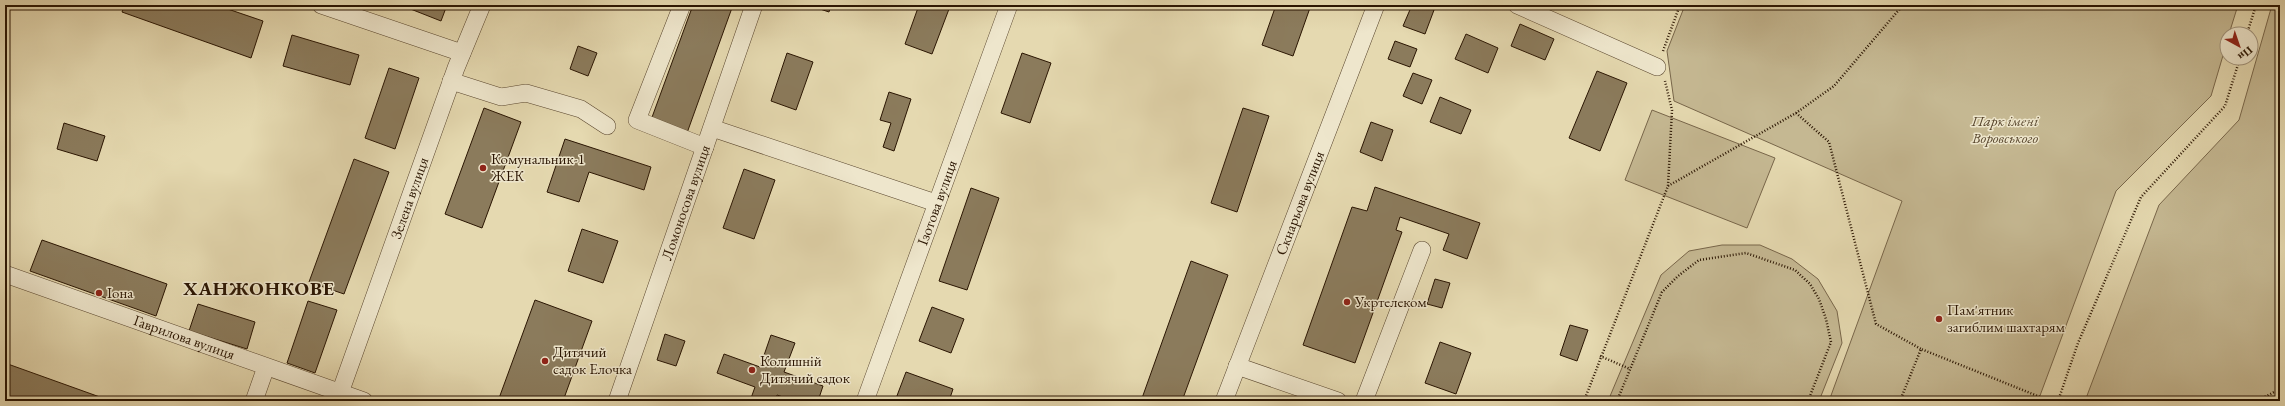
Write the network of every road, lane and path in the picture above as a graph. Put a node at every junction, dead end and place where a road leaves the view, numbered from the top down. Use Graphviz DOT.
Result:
graph roads {
  1 [pos="320,5"];
  2 [pos="482,5"];
  3 [pos="682,5"];
  4 [pos="754,5"];
  5 [pos="1009,5"];
  6 [pos="1376,5"];
  7 [pos="1517,5"];
  8 [pos="1680,5"];
  9 [pos="1903,5"];
  10 [pos="2256,5"];
  11 [pos="2249,26"];
  12 [pos="462,53"];
  13 [pos="2238,66"];
  14 [pos="1657,67"];
  15 [pos="451,81"];
  16 [pos="1796,113"];
  17 [pos="607,126"];
  18 [pos="712,128"];
  19 [pos="705,147"];
  20 [pos="1668,186"];
  21 [pos="936,203"];
  22 [pos="1422,250"];
  23 [pos="5,274"];
  24 [pos="1921,349"];
  25 [pos="1600,356"];
  26 [pos="1237,366"];
  27 [pos="266,367"];
  28 [pos="1630,369"];
  29 [pos="2280,389"];
  30 [pos="329,394"];
  31 [pos="254,401"];
  32 [pos="364,401"];
  33 [pos="617,401"];
  34 [pos="865,401"];
  35 [pos="1224,401"];
  36 [pos="1338,401"];
  37 [pos="1364,401"];
  38 [pos="1584,401"];
  39 [pos="1617,401"];
  40 [pos="1808,401"];
  41 [pos="1900,401"];
  42 [pos="2050,401"];
  43 [pos="2058,401"];
  44 [pos="2257,401"];
  1 -- 12 [label="street"];
  2 -- 12 [label="street, Зелена вулиця"];
  3 -- 19 [label="street"];
  4 -- 18 [label="street, Ломоносова вулиця"];
  5 -- 21 [label="street, Ізотова вулиця"];
  6 -- 26 [label="street, Скнарьова вулиця"];
  7 -- 14 [label="street"];
  8 -- 14 [label="path"];
  9 -- 16 [label="path"];
  10 -- 11 [label="path"];
  12 -- 15 [label="street, Зелена вулиця"];
  13 -- 43 [label="path"];
  14 -- 20 [label="path"];
  15 -- 17 [label="street"];
  15 -- 30 [label="street, Зелена вулиця"];
  16 -- 20 [label="path"];
  16 -- 24 [label="path"];
  18 -- 19 [label="street, Ломоносова вулиця"];
  18 -- 21 [label="street"];
  19 -- 33 [label="street, Ломоносова вулиця"];
  20 -- 25 [label="path"];
  21 -- 34 [label="street, Ізотова вулиця"];
  22 -- 37 [label="street"];
  23 -- 27 [label="street, Гаврилова вулиця"];
  24 -- 41 [label="path"];
  24 -- 42 [label="path"];
  25 -- 28 [label="path"];
  25 -- 38 [label="path"];
  26 -- 35 [label="street, Скнарьова вулиця"];
  26 -- 36 [label="street"];
  27 -- 30 [label="street, Гаврилова вулиця"];
  27 -- 31 [label="street"];
  28 -- 39 [label="path"];
  28 -- 40 [label="path"];
  29 -- 44 [label="path"];
  30 -- 32 [label="street, Гаврилова вулиця"];
}
